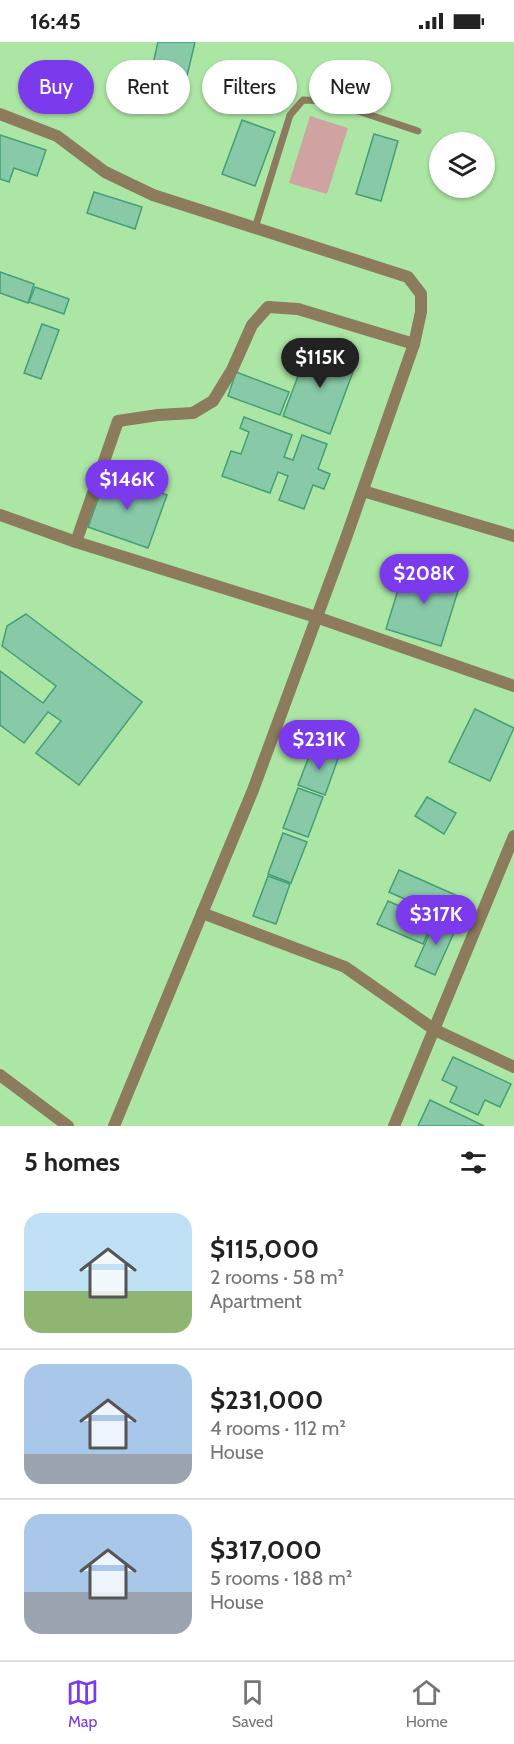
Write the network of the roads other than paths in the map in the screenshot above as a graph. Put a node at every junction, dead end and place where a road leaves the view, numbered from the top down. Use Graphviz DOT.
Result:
graph roads {
  1 [pos="0,114"];
  2 [pos="418,131"];
  3 [pos="255,228"];
  4 [pos="414,344"];
  5 [pos="363,491"];
  6 [pos="0,515"];
  7 [pos="514,536"];
  8 [pos="76,543"];
  9 [pos="316,617"];
  10 [pos="514,686"];
  11 [pos="514,836"];
  12 [pos="202,913"];
  13 [pos="435,1030"];
  14 [pos="514,1067"];
  15 [pos="0,1075"];
  16 [pos="68,1126"];
  17 [pos="114,1126"];
  18 [pos="394,1126"];
  1 -- 3 [label="street"];
  2 -- 3 [label="lane"];
  3 -- 4 [label="street"];
  4 -- 5 [label="street"];
  4 -- 8 [label="street"];
  5 -- 7 [label="street"];
  5 -- 9 [label="street"];
  6 -- 8 [label="street"];
  8 -- 9 [label="street"];
  9 -- 10 [label="street"];
  9 -- 12 [label="street"];
  11 -- 13 [label="street"];
  12 -- 13 [label="street"];
  12 -- 17 [label="street"];
  13 -- 14 [label="street"];
  13 -- 18 [label="street"];
  15 -- 16 [label="street"];
}
